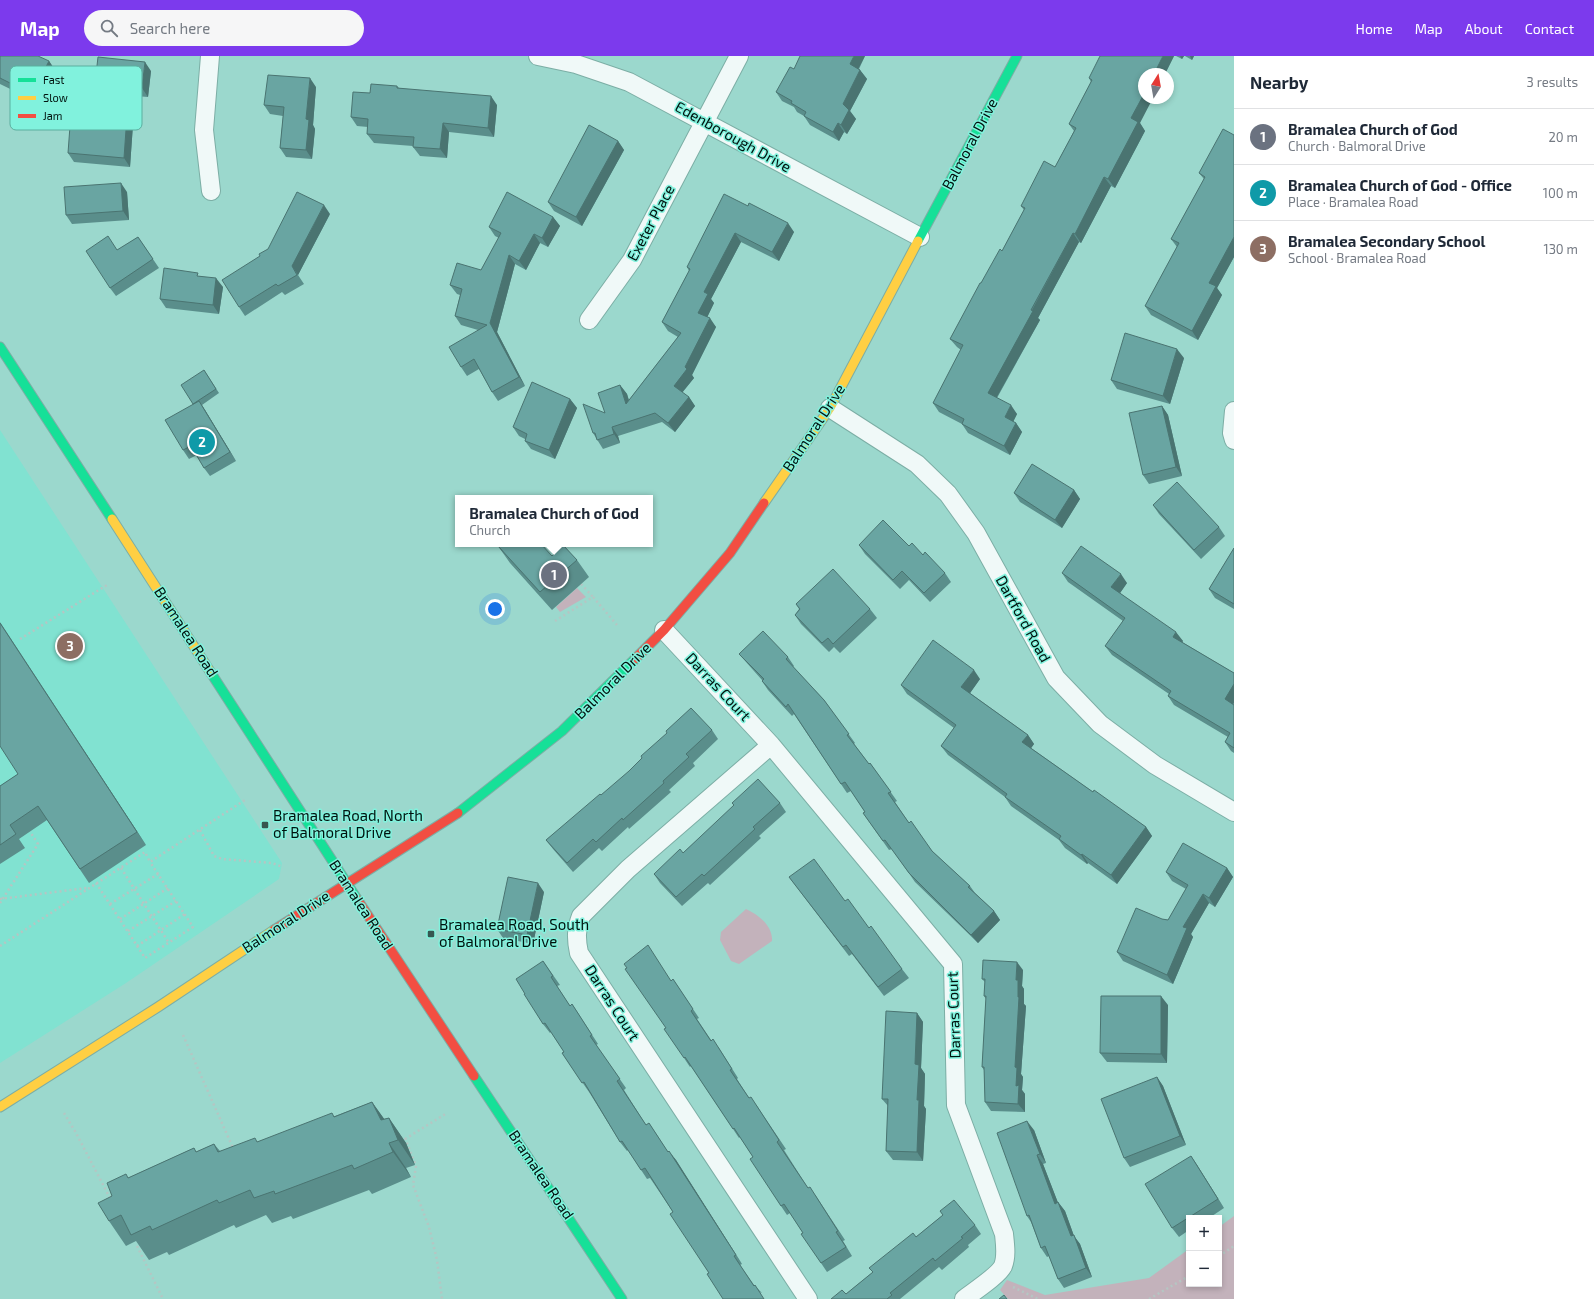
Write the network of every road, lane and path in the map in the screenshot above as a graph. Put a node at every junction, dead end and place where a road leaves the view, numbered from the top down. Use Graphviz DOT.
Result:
graph roads {
  1 [pos="210,56"];
  2 [pos="538,56"];
  3 [pos="739,56"];
  4 [pos="1017,56"];
  5 [pos="705,121"];
  6 [pos="211,191"];
  7 [pos="920,237"];
  8 [pos="589,320"];
  9 [pos="0,347"];
  10 [pos="830,408"];
  11 [pos="1234,411"];
  12 [pos="1234,440"];
  13 [pos="581,584"];
  14 [pos="107,585"];
  15 [pos="593,597"];
  16 [pos="555,621"];
  17 [pos="617,625"];
  18 [pos="664,630"];
  19 [pos="20,639"];
  20 [pos="771,745"];
  21 [pos="245,800"];
  22 [pos="1234,812"];
  23 [pos="26,826"];
  24 [pos="200,830"];
  25 [pos="150,862"];
  26 [pos="283,867"];
  27 [pos="121,868"];
  28 [pos="158,874"];
  29 [pos="96,883"];
  30 [pos="346,883"];
  31 [pos="89,888"];
  32 [pos="168,888"];
  33 [pos="134,889"];
  34 [pos="1,899"];
  35 [pos="176,901"];
  36 [pos="144,903"];
  37 [pos="0,904"];
  38 [pos="110,904"];
  39 [pos="185,914"];
  40 [pos="152,916"];
  41 [pos="120,919"];
  42 [pos="161,930"];
  43 [pos="128,931"];
  44 [pos="170,942"];
  45 [pos="0,946"];
  46 [pos="137,946"];
  47 [pos="184,1035"];
  48 [pos="0,1107"];
  49 [pos="64,1113"];
  50 [pos="447,1113"];
  51 [pos="405,1138"];
  52 [pos="400,1142"];
  53 [pos="235,1152"];
  54 [pos="112,1201"];
  55 [pos="137,1246"];
  56 [pos="1234,1246"];
  57 [pos="1222,1254"];
  58 [pos="992,1278"];
  59 [pos="1186,1278"];
  60 [pos="163,1299"];
  61 [pos="442,1299"];
  62 [pos="622,1299"];
  63 [pos="808,1299"];
  64 [pos="964,1299"];
  65 [pos="1038,1299"];
  66 [pos="1149,1299"];
  1 -- 6 [label="street"];
  2 -- 5 [label="street, Edenborough Drive"];
  3 -- 5 [label="street, Exeter Place"];
  4 -- 7 [label="street, Balmoral Drive"];
  5 -- 7 [label="street, Edenborough Drive"];
  5 -- 8 [label="street, Exeter Place"];
  7 -- 10 [label="street, Balmoral Drive"];
  9 -- 30 [label="street, Bramalea Road"];
  10 -- 18 [label="street, Balmoral Drive"];
  10 -- 22 [label="street, Dartford Road"];
  11 -- 12 [label="street"];
  13 -- 15 [label="path"];
  14 -- 19 [label="path"];
  15 -- 16 [label="path"];
  15 -- 17 [label="path"];
  18 -- 20 [label="street, Darras Court"];
  18 -- 30 [label="street, Balmoral Drive"];
  20 -- 58 [label="street, Darras Court"];
  20 -- 63 [label="street, Darras Court"];
  21 -- 24 [label="path"];
  23 -- 34 [label="path"];
  24 -- 25 [label="path"];
  24 -- 26 [label="path"];
  25 -- 27 [label="path"];
  25 -- 28 [label="path"];
  27 -- 29 [label="path"];
  27 -- 33 [label="path"];
  28 -- 32 [label="path"];
  28 -- 33 [label="path"];
  29 -- 31 [label="path"];
  29 -- 38 [label="path"];
  30 -- 48 [label="street, Balmoral Drive"];
  30 -- 62 [label="street, Bramalea Road"];
  31 -- 34 [label="path"];
  31 -- 45 [label="path"];
  32 -- 35 [label="path"];
  32 -- 36 [label="path"];
  33 -- 36 [label="path"];
  33 -- 38 [label="path"];
  34 -- 37 [label="path"];
  35 -- 39 [label="path"];
  35 -- 40 [label="path"];
  36 -- 40 [label="path"];
  36 -- 41 [label="path"];
  38 -- 41 [label="path"];
  39 -- 42 [label="path"];
  39 -- 44 [label="path"];
  40 -- 42 [label="path"];
  40 -- 43 [label="path"];
  41 -- 43 [label="path"];
  42 -- 44 [label="path"];
  42 -- 46 [label="path"];
  43 -- 46 [label="path"];
  44 -- 46 [label="path"];
  47 -- 53 [label="path"];
  49 -- 54 [label="path"];
  50 -- 51 [label="path"];
  51 -- 52 [label="path"];
  51 -- 61 [label="path"];
  55 -- 60 [label="path"];
  56 -- 57 [label="path"];
  58 -- 64 [label="street, Darras Court"];
  58 -- 65 [label="path"];
  59 -- 66 [label="path"];
}
